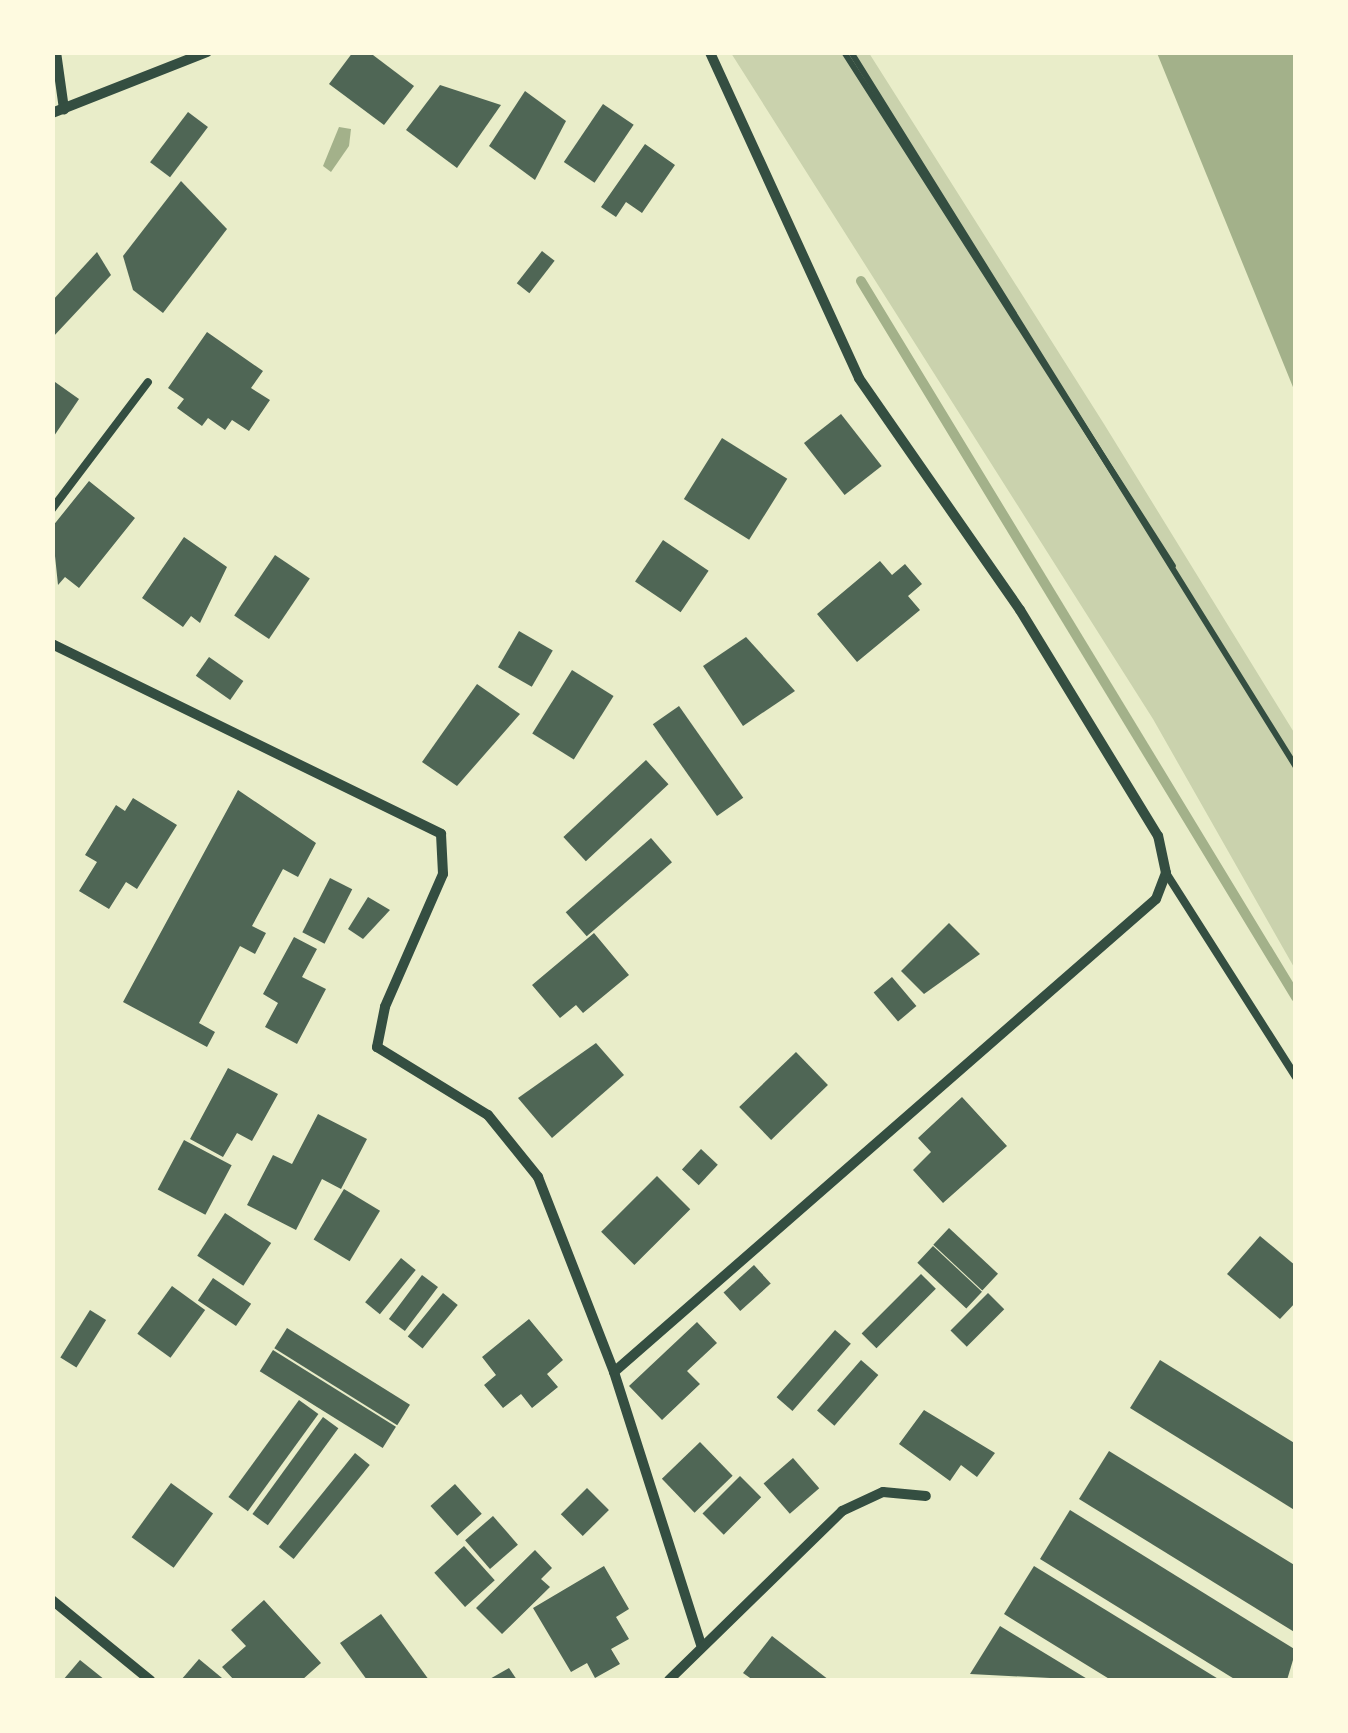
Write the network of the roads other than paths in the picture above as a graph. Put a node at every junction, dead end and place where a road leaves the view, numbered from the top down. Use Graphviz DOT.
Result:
graph roads {
  1 [pos="56,52"];
  2 [pos="207,52"];
  3 [pos="710,52"];
  4 [pos="58,111"];
  5 [pos="148,382"];
  6 [pos="52,509"];
  7 [pos="52,644"];
  8 [pos="1166,873"];
  9 [pos="1296,1077"];
  10 [pos="614,1372"];
  11 [pos="926,1496"];
  12 [pos="52,1600"];
  13 [pos="701,1644"];
  14 [pos="150,1680"];
  15 [pos="670,1680"];
  1 -- 4 [label="street"];
  2 -- 4 [label="street"];
  3 -- 8 [label="street"];
  5 -- 6 [label="lane"];
  7 -- 10 [label="street"];
  8 -- 9 [label="lane"];
  8 -- 10 [label="street"];
  10 -- 13 [label="street"];
  11 -- 13 [label="street"];
  12 -- 14 [label="street"];
  13 -- 15 [label="street"];
}
